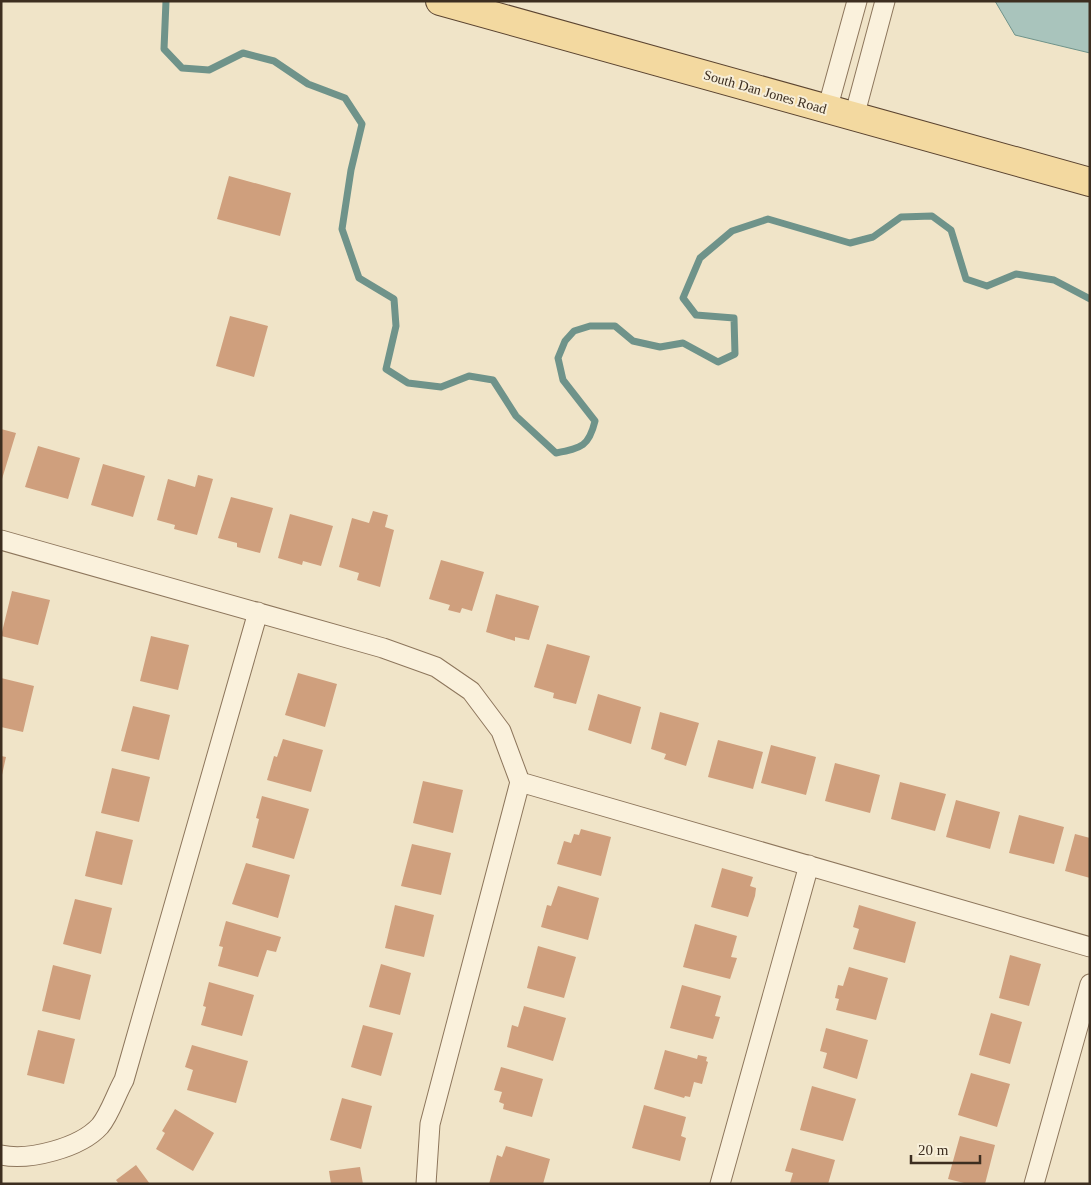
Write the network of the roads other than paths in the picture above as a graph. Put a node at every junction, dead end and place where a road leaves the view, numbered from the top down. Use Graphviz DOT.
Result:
graph roads {
  1 [pos="440,1"];
  2 [pos="857,1"];
  3 [pos="885,1"];
  4 [pos="828,110"];
  5 [pos="854,117"];
  6 [pos="1090,182"];
  7 [pos="1,540"];
  8 [pos="258,612"];
  9 [pos="520,782"];
  10 [pos="809,865"];
  11 [pos="1090,947"];
  12 [pos="1090,984"];
  13 [pos="1,1156"];
  14 [pos="426,1184"];
  15 [pos="720,1184"];
  16 [pos="1034,1184"];
  1 -- 4 [label="main road, South Dan Jones Road"];
  2 -- 4 [label="street"];
  3 -- 5 [label="street"];
  4 -- 5 [label="main road, South Dan Jones Road"];
  5 -- 6 [label="main road, South Dan Jones Road"];
  7 -- 8 [label="street"];
  8 -- 9 [label="street"];
  8 -- 13 [label="street"];
  9 -- 10 [label="street"];
  9 -- 14 [label="street"];
  10 -- 11 [label="street"];
  10 -- 15 [label="street"];
  12 -- 16 [label="street"];
}
